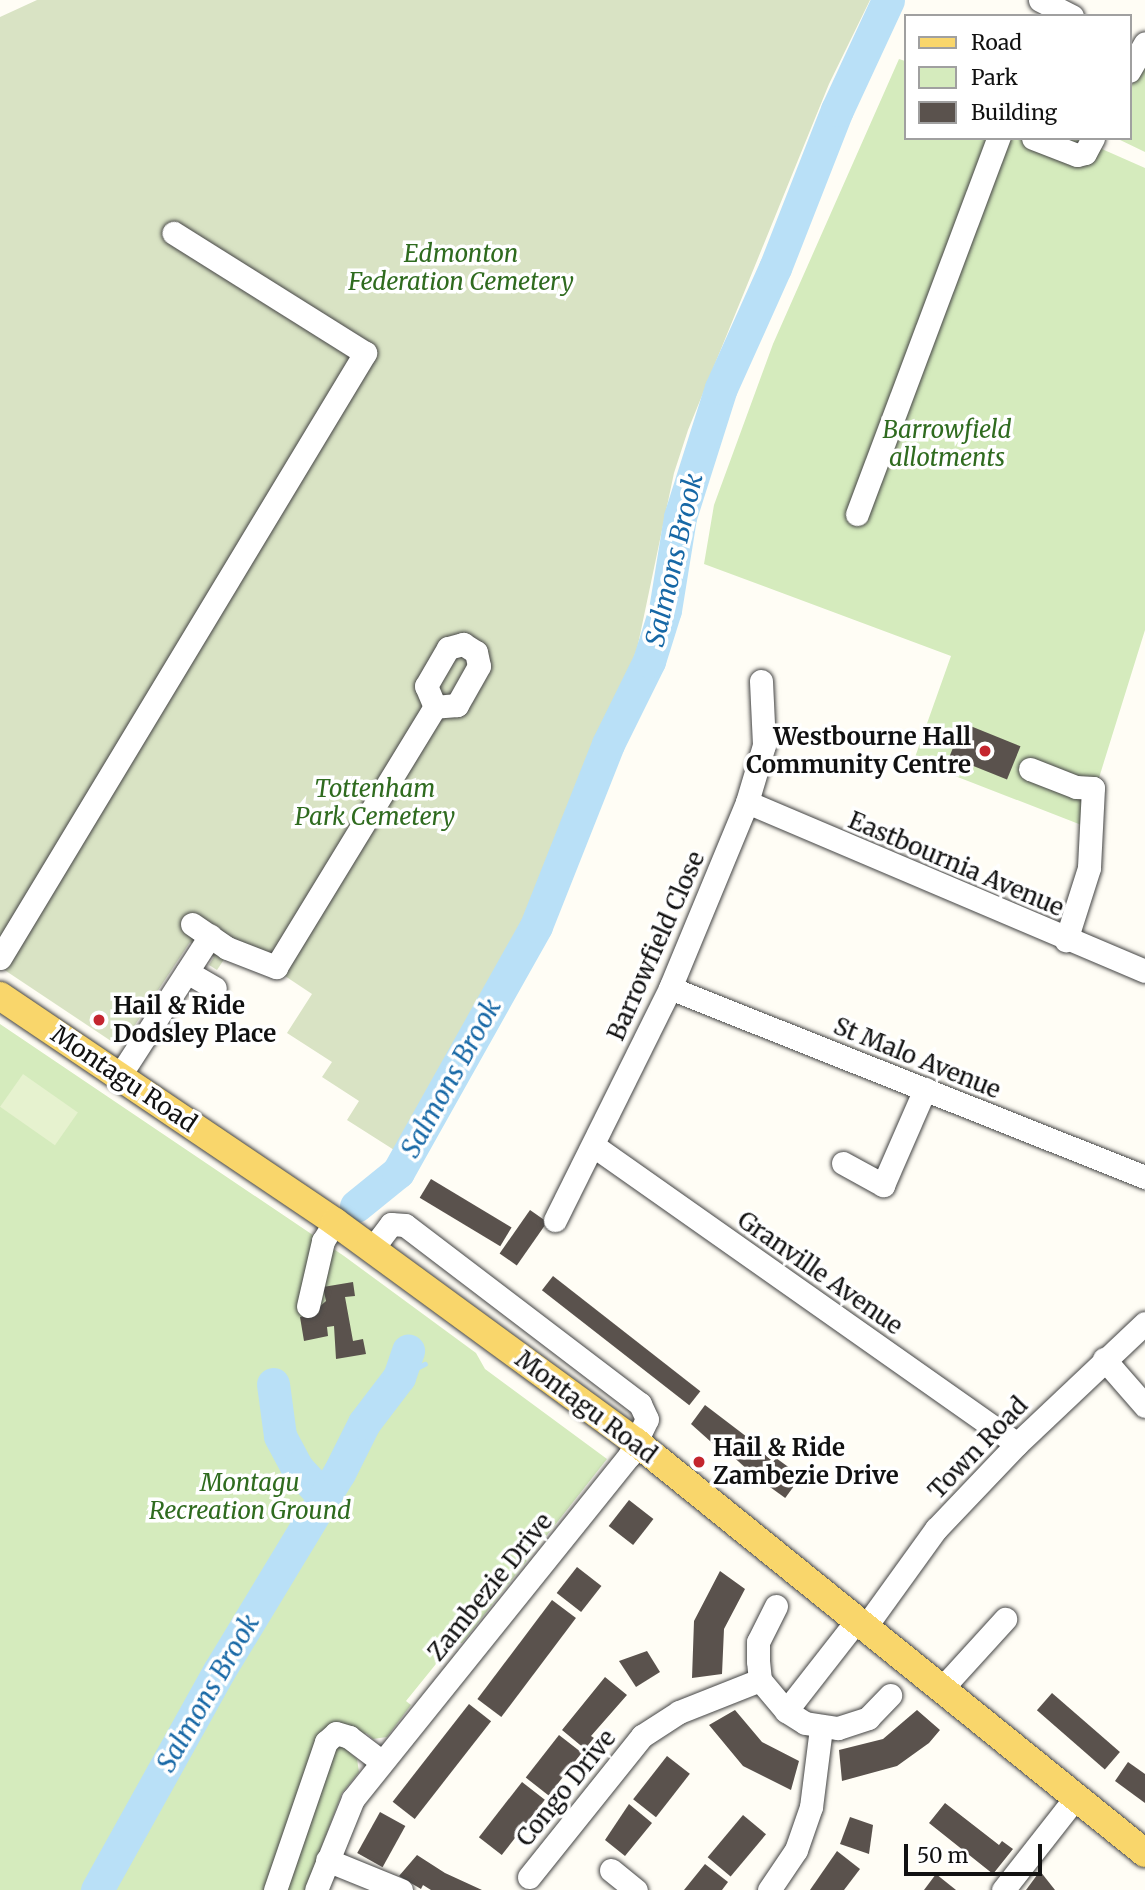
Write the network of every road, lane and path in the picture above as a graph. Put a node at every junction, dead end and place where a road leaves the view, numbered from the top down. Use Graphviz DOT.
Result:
graph roads {
  1 [pos="1040,0"];
  2 [pos="1068,14"];
  3 [pos="1138,46"];
  4 [pos="1131,65"];
  5 [pos="997,140"];
  6 [pos="1038,140"];
  7 [pos="1092,140"];
  8 [pos="174,233"];
  9 [pos="857,514"];
  10 [pos="761,681"];
  11 [pos="435,706"];
  12 [pos="1030,769"];
  13 [pos="747,802"];
  14 [pos="1066,940"];
  15 [pos="0,958"];
  16 [pos="1145,971"];
  17 [pos="187,972"];
  18 [pos="215,988"];
  19 [pos="670,988"];
  20 [pos="0,996"];
  21 [pos="120,1075"];
  22 [pos="925,1089"];
  23 [pos="594,1146"];
  24 [pos="843,1163"];
  25 [pos="1145,1177"];
  26 [pos="555,1220"];
  27 [pos="335,1222"];
  28 [pos="372,1250"];
  29 [pos="308,1306"];
  30 [pos="1145,1323"];
  31 [pos="1104,1359"];
  32 [pos="1145,1406"];
  33 [pos="636,1442"];
  34 [pos="1017,1444"];
  35 [pos="776,1606"];
  36 [pos="1005,1619"];
  37 [pos="862,1623"];
  38 [pos="760,1680"];
  39 [pos="944,1686"];
  40 [pos="890,1695"];
  41 [pos="786,1710"];
  42 [pos="821,1728"];
  43 [pos="382,1762"];
  44 [pos="1076,1797"];
  45 [pos="1145,1853"];
  46 [pos="327,1860"];
  47 [pos="611,1870"];
  48 [pos="529,1877"];
  49 [pos="275,1890"];
  50 [pos="316,1890"];
  51 [pos="401,1890"];
  52 [pos="636,1890"];
  53 [pos="769,1890"];
  54 [pos="1003,1890"];
  1 -- 2 [label="street"];
  3 -- 4 [label="street"];
  5 -- 9 [label="street"];
  6 -- 7 [label="street"];
  8 -- 15 [label="street"];
  10 -- 13 [label="street, Barrowfield Close"];
  11 -- 17 [label="street"];
  12 -- 14 [label="street"];
  13 -- 14 [label="street, Eastbournia Avenue"];
  13 -- 19 [label="street, Barrowfield Close"];
  14 -- 16 [label="street, Eastbournia Avenue"];
  17 -- 18 [label="street"];
  17 -- 21 [label="street"];
  19 -- 22 [label="street, St Malo Avenue"];
  19 -- 23 [label="street, Barrowfield Close"];
  20 -- 21 [label="main road, Montagu Road"];
  21 -- 27 [label="main road, Montagu Road"];
  22 -- 24 [label="street"];
  22 -- 25 [label="street, St Malo Avenue"];
  23 -- 26 [label="street, Barrowfield Close"];
  23 -- 34 [label="street, Granville Avenue"];
  27 -- 28 [label="main road, Montagu Road"];
  27 -- 29 [label="street"];
  28 -- 33 [label="main road, Montagu Road"];
  28 -- 33 [label="street"];
  30 -- 31 [label="street, Town Road"];
  31 -- 32 [label="street"];
  31 -- 34 [label="street, Town Road"];
  33 -- 37 [label="main road, Montagu Road"];
  33 -- 43 [label="street, Zambezie Drive"];
  34 -- 37 [label="street, Town Road"];
  35 -- 38 [label="street"];
  36 -- 39 [label="street"];
  37 -- 39 [label="main road, Montagu Road"];
  37 -- 41 [label="street, Town Road"];
  38 -- 41 [label="street"];
  38 -- 48 [label="street, Congo Drive"];
  39 -- 44 [label="main road, Montagu Road"];
  40 -- 42 [label="street"];
  41 -- 42 [label="street"];
  42 -- 53 [label="street"];
  43 -- 46 [label="street, Zambezie Drive"];
  43 -- 49 [label="street"];
  44 -- 45 [label="main road, Montagu Road"];
  44 -- 54 [label="street"];
  46 -- 50 [label="street, Zambezie Drive"];
  46 -- 51 [label="street"];
  47 -- 52 [label="street"];
}
